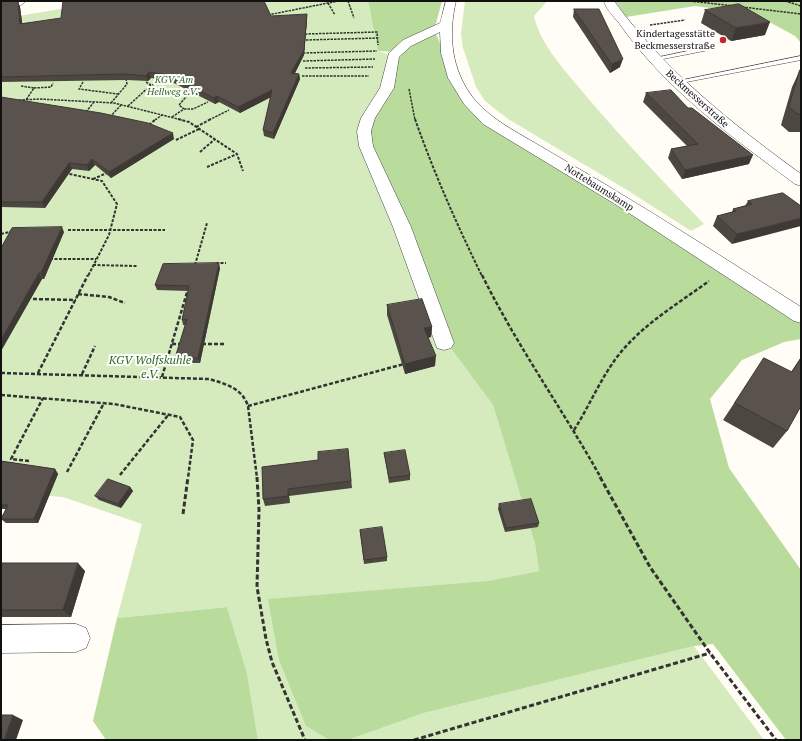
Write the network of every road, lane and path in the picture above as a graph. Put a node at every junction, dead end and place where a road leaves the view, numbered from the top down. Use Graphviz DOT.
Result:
graph roads {
  1 [pos="338,1"];
  2 [pos="348,1"];
  3 [pos="451,1"];
  4 [pos="690,1"];
  5 [pos="785,1"];
  6 [pos="610,2"];
  7 [pos="327,3"];
  8 [pos="801,6"];
  9 [pos="268,10"];
  10 [pos="294,10"];
  11 [pos="273,14"];
  12 [pos="296,14"];
  13 [pos="801,14"];
  14 [pos="266,15"];
  15 [pos="335,15"];
  16 [pos="354,18"];
  17 [pos="685,20"];
  18 [pos="446,25"];
  19 [pos="628,28"];
  20 [pos="305,34"];
  21 [pos="378,38"];
  22 [pos="306,40"];
  23 [pos="707,49"];
  24 [pos="303,53"];
  25 [pos="801,58"];
  26 [pos="379,59"];
  27 [pos="654,59"];
  28 [pos="303,61"];
  29 [pos="378,67"];
  30 [pos="305,68"];
  31 [pos="302,76"];
  32 [pos="371,76"];
  33 [pos="126,79"];
  34 [pos="83,82"];
  35 [pos="146,82"];
  36 [pos="166,82"];
  37 [pos="676,82"];
  38 [pos="52,83"];
  39 [pos="408,83"];
  40 [pos="152,85"];
  41 [pos="21,86"];
  42 [pos="197,86"];
  43 [pos="34,88"];
  44 [pos="118,94"];
  45 [pos="31,99"];
  46 [pos="26,100"];
  47 [pos="55,100"];
  48 [pos="14,101"];
  49 [pos="94,102"];
  50 [pos="208,102"];
  51 [pos="111,103"];
  52 [pos="28,104"];
  53 [pos="52,104"];
  54 [pos="121,105"];
  55 [pos="128,106"];
  56 [pos="184,109"];
  57 [pos="229,110"];
  58 [pos="85,113"];
  59 [pos="162,115"];
  60 [pos="172,118"];
  61 [pos="106,120"];
  62 [pos="148,127"];
  63 [pos="196,127"];
  64 [pos="200,129"];
  65 [pos="215,139"];
  66 [pos="176,140"];
  67 [pos="200,152"];
  68 [pos="237,154"];
  69 [pos="207,167"];
  70 [pos="69,168"];
  71 [pos="243,171"];
  72 [pos="66,173"];
  73 [pos="108,173"];
  74 [pos="62,178"];
  75 [pos="93,179"];
  76 [pos="801,181"];
  77 [pos="207,223"];
  78 [pos="17,229"];
  79 [pos="110,229"];
  80 [pos="68,230"];
  81 [pos="165,230"];
  82 [pos="1,234"];
  83 [pos="44,259"];
  84 [pos="96,259"];
  85 [pos="226,263"];
  86 [pos="195,264"];
  87 [pos="203,264"];
  88 [pos="210,264"];
  89 [pos="93,266"];
  90 [pos="137,266"];
  91 [pos="725,268"];
  92 [pos="193,270"];
  93 [pos="189,284"];
  94 [pos="78,294"];
  95 [pos="33,299"];
  96 [pos="76,300"];
  97 [pos="125,303"];
  98 [pos="183,305"];
  99 [pos="190,305"];
  100 [pos="801,316"];
  101 [pos="444,342"];
  102 [pos="172,344"];
  103 [pos="187,344"];
  104 [pos="195,344"];
  105 [pos="225,344"];
  106 [pos="94,346"];
  107 [pos="407,363"];
  108 [pos="1,373"];
  109 [pos="38,373"];
  110 [pos="82,374"];
  111 [pos="162,377"];
  112 [pos="1,395"];
  113 [pos="42,398"];
  114 [pos="104,403"];
  115 [pos="248,406"];
  116 [pos="169,414"];
  117 [pos="574,430"];
  118 [pos="29,461"];
  119 [pos="67,472"];
  120 [pos="120,475"];
  121 [pos="183,514"];
  122 [pos="76,638"];
  123 [pos="1,639"];
  124 [pos="710,653"];
  125 [pos="306,740"];
  126 [pos="414,740"];
  127 [pos="776,740"];
  1 -- 7 [label="path"];
  2 -- 16 [label="path"];
  3 -- 18 [label="street, Nottebaumskamp"];
  4 -- 13 [label="path"];
  5 -- 8 [label="path"];
  6 -- 19 [label="street, Beckmesserstraße"];
  7 -- 10 [label="path"];
  7 -- 15 [label="path"];
  9 -- 11 [label="path"];
  10 -- 11 [label="path"];
  10 -- 12 [label="path"];
  11 -- 14 [label="path"];
  17 -- 19 [label="path"];
  18 -- 91 [label="street, Nottebaumskamp"];
  18 -- 101 [label="street"];
  19 -- 27 [label="street, Beckmesserstraße"];
  20 -- 21 [label="path"];
  21 -- 22 [label="path"];
  21 -- 24 [label="path"];
  23 -- 27 [label="lane"];
  25 -- 37 [label="lane"];
  26 -- 28 [label="path"];
  27 -- 37 [label="street, Beckmesserstraße"];
  29 -- 30 [label="path"];
  31 -- 32 [label="path"];
  33 -- 44 [label="path"];
  34 -- 44 [label="path"];
  35 -- 40 [label="path"];
  36 -- 40 [label="path"];
  37 -- 76 [label="street, Beckmesserstraße"];
  38 -- 43 [label="path"];
  39 -- 117 [label="path"];
  40 -- 55 [label="path"];
  41 -- 43 [label="path"];
  42 -- 56 [label="path"];
  43 -- 46 [label="path"];
  44 -- 51 [label="path"];
  45 -- 46 [label="path"];
  45 -- 47 [label="path"];
  45 -- 52 [label="path"];
  46 -- 48 [label="path"];
  47 -- 49 [label="path"];
  47 -- 53 [label="path"];
  49 -- 51 [label="path"];
  49 -- 58 [label="path"];
  50 -- 56 [label="path"];
  51 -- 54 [label="path"];
  54 -- 55 [label="path"];
  54 -- 61 [label="path"];
  55 -- 59 [label="path"];
  56 -- 60 [label="path"];
  57 -- 63 [label="path"];
  59 -- 60 [label="path"];
  59 -- 62 [label="path"];
  60 -- 63 [label="path"];
  63 -- 64 [label="path"];
  64 -- 65 [label="path"];
  64 -- 66 [label="path"];
  65 -- 67 [label="path"];
  65 -- 68 [label="path"];
  68 -- 69 [label="path"];
  68 -- 71 [label="path"];
  70 -- 72 [label="path"];
  72 -- 74 [label="path"];
  72 -- 75 [label="path"];
  73 -- 75 [label="path"];
  75 -- 79 [label="path"];
  77 -- 86 [label="path"];
  78 -- 82 [label="path"];
  79 -- 80 [label="path"];
  79 -- 81 [label="path"];
  79 -- 84 [label="path"];
  83 -- 84 [label="path"];
  84 -- 89 [label="path"];
  85 -- 88 [label="path"];
  86 -- 87 [label="path"];
  86 -- 92 [label="path"];
  89 -- 90 [label="path"];
  89 -- 94 [label="path"];
  91 -- 100 [label="street, Nottebaumskamp"];
  91 -- 117 [label="path"];
  93 -- 98 [label="path"];
  94 -- 96 [label="path"];
  94 -- 97 [label="path"];
  95 -- 96 [label="path"];
  96 -- 109 [label="path"];
  98 -- 99 [label="path"];
  98 -- 102 [label="path"];
  102 -- 103 [label="path"];
  102 -- 111 [label="path"];
  104 -- 105 [label="path"];
  106 -- 110 [label="path"];
  107 -- 115 [label="path"];
  108 -- 109 [label="path"];
  109 -- 110 [label="path"];
  110 -- 111 [label="path"];
  111 -- 115 [label="path"];
  112 -- 113 [label="path"];
  113 -- 114 [label="path"];
  113 -- 118 [label="path"];
  114 -- 116 [label="path"];
  114 -- 119 [label="path"];
  115 -- 125 [label="path"];
  116 -- 120 [label="path"];
  116 -- 121 [label="path"];
  117 -- 124 [label="path"];
  122 -- 123 [label="street"];
  124 -- 126 [label="path"];
  124 -- 127 [label="path"];
}
